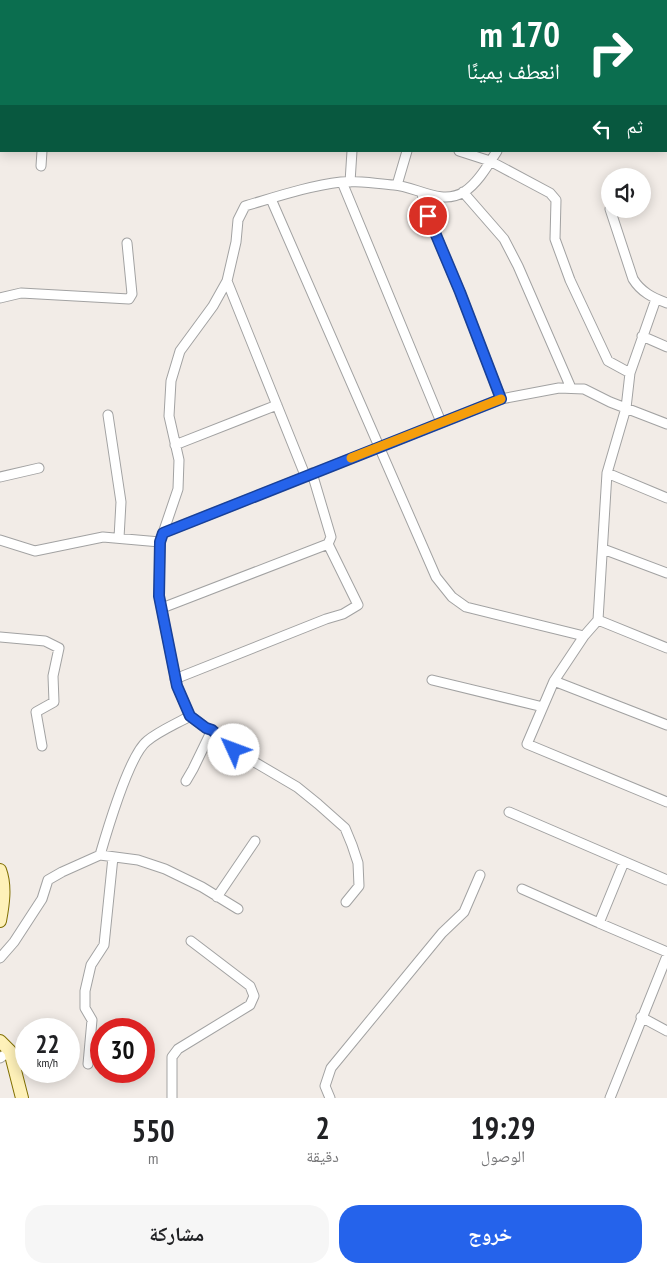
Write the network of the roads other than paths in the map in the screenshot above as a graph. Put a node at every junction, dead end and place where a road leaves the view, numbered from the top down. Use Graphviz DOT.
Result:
graph roads {
  1 [pos="42,152"];
  2 [pos="352,152"];
  3 [pos="407,152"];
  4 [pos="462,152"];
  5 [pos="496,152"];
  6 [pos="490,161"];
  7 [pos="41,166"];
  8 [pos="346,182"];
  9 [pos="397,185"];
  10 [pos="464,192"];
  11 [pos="422,194"];
  12 [pos="271,199"];
  13 [pos="613,218"];
  14 [pos="127,243"];
  15 [pos="227,281"];
  16 [pos="0,298"];
  17 [pos="656,299"];
  18 [pos="667,303"];
  19 [pos="642,336"];
  20 [pos="667,346"];
  21 [pos="630,373"];
  22 [pos="571,388"];
  23 [pos="501,399"];
  24 [pos="277,405"];
  25 [pos="626,408"];
  26 [pos="108,415"];
  27 [pos="441,422"];
  28 [pos="667,424"];
  29 [pos="175,444"];
  30 [pos="379,446"];
  31 [pos="38,468"];
  32 [pos="607,473"];
  33 [pos="309,474"];
  34 [pos="0,477"];
  35 [pos="667,498"];
  36 [pos="161,537"];
  37 [pos="119,538"];
  38 [pos="0,540"];
  39 [pos="328,544"];
  40 [pos="603,549"];
  41 [pos="667,573"];
  42 [pos="162,608"];
  43 [pos="598,620"];
  44 [pos="584,636"];
  45 [pos="0,637"];
  46 [pos="667,648"];
  47 [pos="175,679"];
  48 [pos="432,680"];
  49 [pos="554,681"];
  50 [pos="543,707"];
  51 [pos="190,716"];
  52 [pos="667,725"];
  53 [pos="212,730"];
  54 [pos="42,746"];
  55 [pos="186,780"];
  56 [pos="667,802"];
  57 [pos="509,812"];
  58 [pos="255,842"];
  59 [pos="100,855"];
  60 [pos="113,857"];
  61 [pos="624,862"];
  62 [pos="0,870"];
  63 [pos="480,875"];
  64 [pos="667,880"];
  65 [pos="522,890"];
  66 [pos="217,897"];
  67 [pos="346,902"];
  68 [pos="238,909"];
  69 [pos="0,921"];
  70 [pos="599,923"];
  71 [pos="190,941"];
  72 [pos="667,954"];
  73 [pos="0,958"];
  74 [pos="641,1017"];
  75 [pos="667,1030"];
  76 [pos="0,1041"];
  77 [pos="5,1054"];
  78 [pos="88,1064"];
  79 [pos="22,1098"];
  80 [pos="172,1098"];
  81 [pos="330,1098"];
  82 [pos="610,1098"];
  1 -- 7 [label="street"];
  2 -- 8 [label="street"];
  3 -- 9 [label="street"];
  4 -- 6 [label="street"];
  5 -- 6 [label="street"];
  6 -- 10 [label="street"];
  6 -- 21 [label="street"];
  8 -- 9 [label="street"];
  8 -- 12 [label="street"];
  8 -- 27 [label="street"];
  9 -- 11 [label="street"];
  10 -- 11 [label="street"];
  10 -- 22 [label="street"];
  11 -- 23 [label="street"];
  12 -- 15 [label="street"];
  12 -- 30 [label="street"];
  13 -- 17 [label="street"];
  14 -- 16 [label="street"];
  15 -- 24 [label="street"];
  15 -- 29 [label="street"];
  17 -- 18 [label="street"];
  17 -- 19 [label="street"];
  19 -- 20 [label="street"];
  19 -- 21 [label="street"];
  21 -- 25 [label="street"];
  22 -- 23 [label="street"];
  22 -- 25 [label="street"];
  23 -- 27 [label="street"];
  24 -- 29 [label="street"];
  24 -- 33 [label="street"];
  25 -- 28 [label="street"];
  25 -- 32 [label="street"];
  26 -- 37 [label="street"];
  27 -- 30 [label="street"];
  29 -- 36 [label="street"];
  30 -- 33 [label="street"];
  30 -- 44 [label="street"];
  31 -- 34 [label="street"];
  32 -- 35 [label="street"];
  32 -- 40 [label="street"];
  33 -- 36 [label="street"];
  33 -- 39 [label="street"];
  36 -- 37 [label="street"];
  36 -- 42 [label="street"];
  37 -- 38 [label="street"];
  39 -- 42 [label="street"];
  39 -- 47 [label="street"];
  40 -- 41 [label="street"];
  40 -- 43 [label="street"];
  42 -- 47 [label="street"];
  43 -- 44 [label="street"];
  43 -- 46 [label="street"];
  44 -- 49 [label="street"];
  45 -- 54 [label="street"];
  47 -- 51 [label="street"];
  48 -- 50 [label="street"];
  49 -- 50 [label="street"];
  49 -- 52 [label="street"];
  50 -- 56 [label="street"];
  51 -- 53 [label="street"];
  51 -- 59 [label="street"];
  53 -- 55 [label="street"];
  53 -- 67 [label="street"];
  57 -- 61 [label="street"];
  58 -- 66 [label="street"];
  59 -- 60 [label="street"];
  59 -- 73 [label="street"];
  60 -- 66 [label="street"];
  60 -- 78 [label="street"];
  61 -- 64 [label="street"];
  61 -- 70 [label="street"];
  62 -- 69 [label="street"];
  63 -- 81 [label="street"];
  65 -- 70 [label="street"];
  66 -- 68 [label="street"];
  70 -- 72 [label="street"];
  71 -- 80 [label="street"];
  72 -- 74 [label="street"];
  74 -- 75 [label="street"];
  74 -- 82 [label="street"];
  76 -- 77 [label="street"];
  77 -- 79 [label="street"];
}
